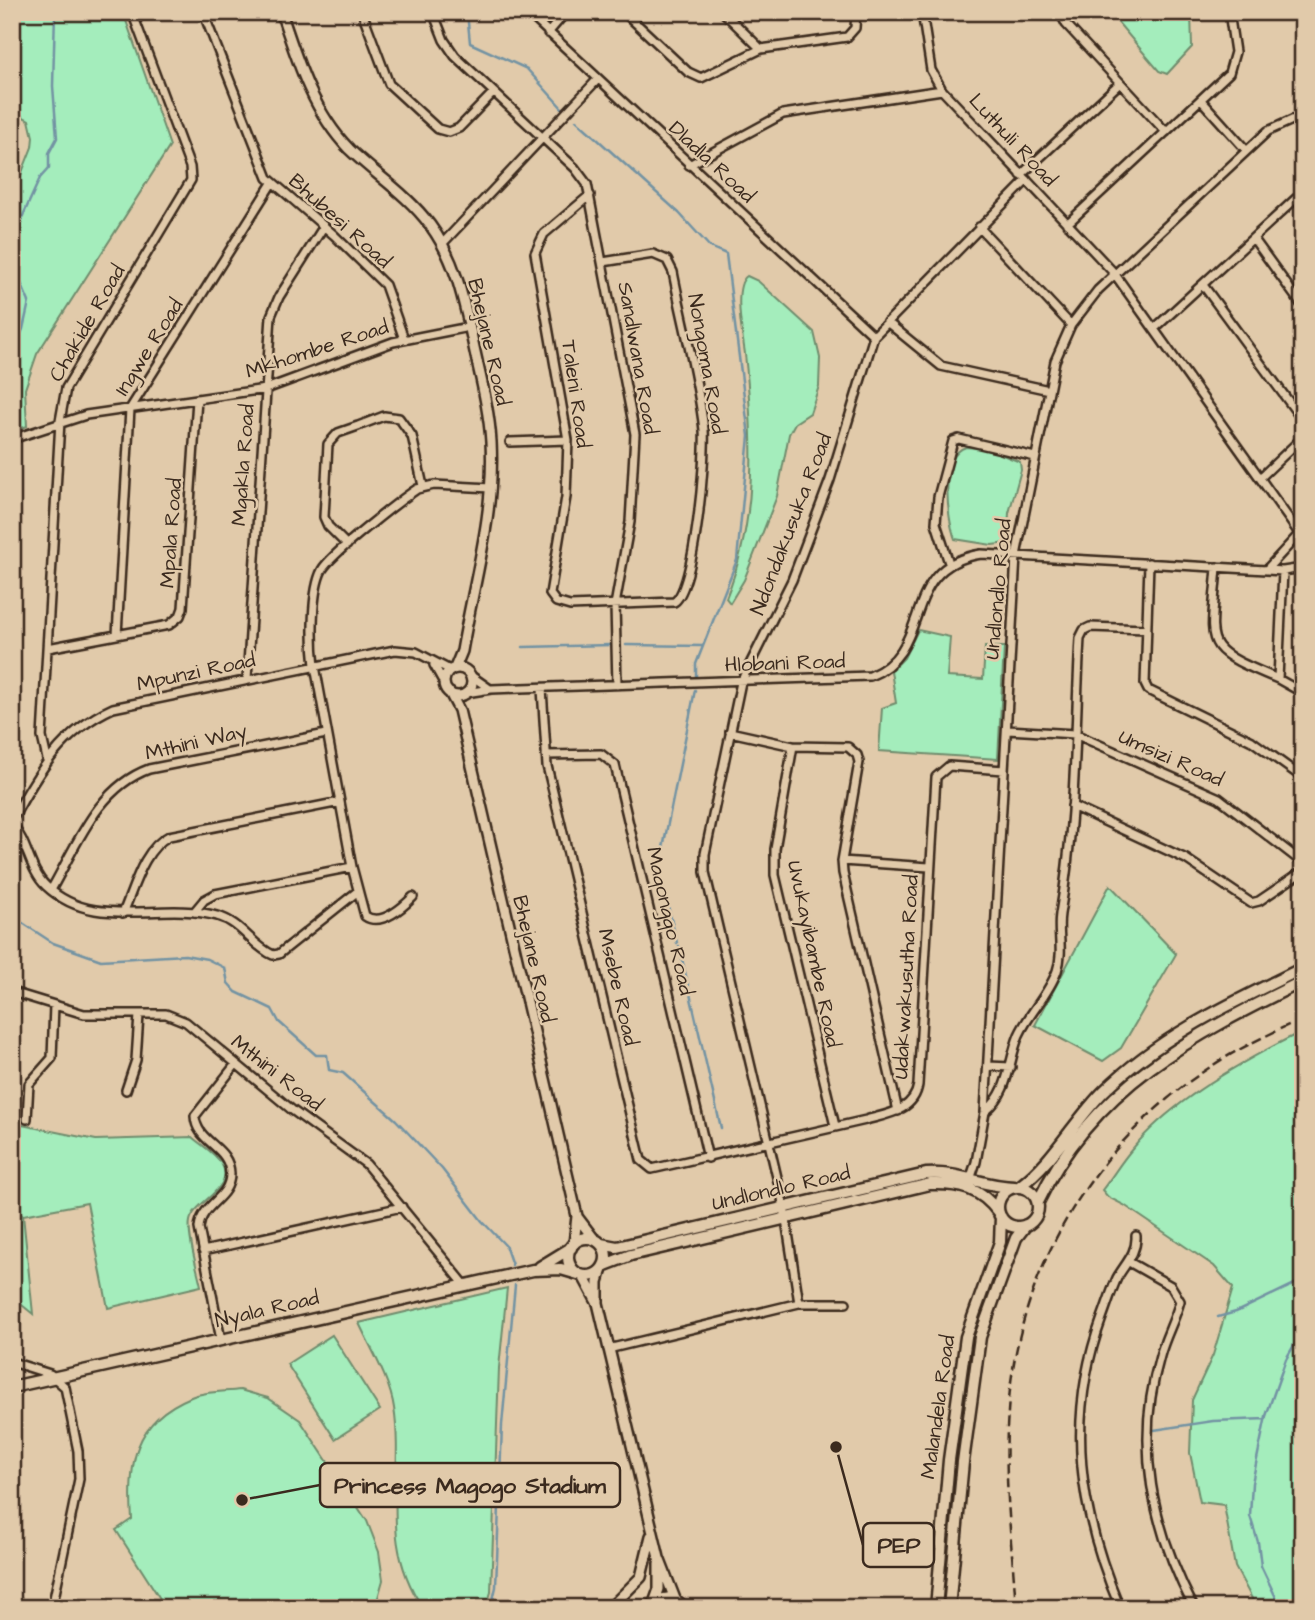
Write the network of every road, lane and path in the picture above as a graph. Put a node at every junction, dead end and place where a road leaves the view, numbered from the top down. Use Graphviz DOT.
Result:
graph roads {
  1 [pos="132,12"];
  2 [pos="203,12"];
  3 [pos="281,12"];
  4 [pos="362,12"];
  5 [pos="433,12"];
  6 [pos="527,12"];
  7 [pos="566,12"];
  8 [pos="624,12"];
  9 [pos="723,12"];
  10 [pos="856,12"];
  11 [pos="922,12"];
  12 [pos="1060,12"];
  13 [pos="1229,12"];
  14 [pos="1297,12"];
  15 [pos="1303,25"];
  16 [pos="548,33"];
  17 [pos="761,49"];
  18 [pos="598,79"];
  19 [pos="1120,83"];
  20 [pos="942,89"];
  21 [pos="493,93"];
  22 [pos="1201,100"];
  23 [pos="1303,115"];
  24 [pos="1166,132"];
  25 [pos="543,140"];
  26 [pos="1247,150"];
  27 [pos="689,165"];
  28 [pos="1024,177"];
  29 [pos="272,183"];
  30 [pos="1303,192"];
  31 [pos="590,195"];
  32 [pos="1067,224"];
  33 [pos="324,226"];
  34 [pos="979,227"];
  35 [pos="1253,238"];
  36 [pos="443,243"];
  37 [pos="603,262"];
  38 [pos="1114,273"];
  39 [pos="1203,285"];
  40 [pos="1303,307"];
  41 [pos="887,322"];
  42 [pos="1071,325"];
  43 [pos="470,327"];
  44 [pos="1154,329"];
  45 [pos="874,336"];
  46 [pos="404,339"];
  47 [pos="266,389"];
  48 [pos="1049,390"];
  49 [pos="197,399"];
  50 [pos="130,409"];
  51 [pos="60,421"];
  52 [pos="1303,421"];
  53 [pos="1303,437"];
  54 [pos="12,439"];
  55 [pos="568,440"];
  56 [pos="510,442"];
  57 [pos="1035,457"];
  58 [pos="1260,478"];
  59 [pos="423,486"];
  60 [pos="491,488"];
  61 [pos="1301,532"];
  62 [pos="347,545"];
  63 [pos="1016,556"];
  64 [pos="949,563"];
  65 [pos="1149,563"];
  66 [pos="1217,566"];
  67 [pos="1303,568"];
  68 [pos="1268,569"];
  69 [pos="1283,570"];
  70 [pos="615,605"];
  71 [pos="1146,629"];
  72 [pos="117,635"];
  73 [pos="48,648"];
  74 [pos="462,651"];
  75 [pos="434,664"];
  76 [pos="315,666"];
  77 [pos="453,669"];
  78 [pos="468,672"];
  79 [pos="247,678"];
  80 [pos="1278,679"];
  81 [pos="741,681"];
  82 [pos="444,683"];
  83 [pos="617,685"];
  84 [pos="491,689"];
  85 [pos="542,689"];
  86 [pos="450,693"];
  87 [pos="1303,693"];
  88 [pos="465,694"];
  89 [pos="459,710"];
  90 [pos="1007,730"];
  91 [pos="730,733"];
  92 [pos="326,734"];
  93 [pos="1075,734"];
  94 [pos="793,747"];
  95 [pos="545,755"];
  96 [pos="47,760"];
  97 [pos="1004,770"];
  98 [pos="1303,778"];
  99 [pos="340,802"];
  100 [pos="1072,806"];
  101 [pos="12,822"];
  102 [pos="842,861"];
  103 [pos="1303,863"];
  104 [pos="352,867"];
  105 [pos="929,867"];
  106 [pos="1303,871"];
  107 [pos="51,890"];
  108 [pos="358,891"];
  109 [pos="413,897"];
  110 [pos="194,912"];
  111 [pos="123,913"];
  112 [pos="1303,968"];
  113 [pos="1303,981"];
  114 [pos="12,992"];
  115 [pos="54,1005"];
  116 [pos="139,1016"];
  117 [pos="236,1064"];
  118 [pos="988,1066"];
  119 [pos="1011,1067"];
  120 [pos="126,1090"];
  121 [pos="898,1111"];
  122 [pos="985,1112"];
  123 [pos="27,1119"];
  124 [pos="835,1126"];
  125 [pos="770,1143"];
  126 [pos="708,1158"];
  127 [pos="969,1182"];
  128 [pos="1017,1187"];
  129 [pos="1038,1202"];
  130 [pos="402,1207"];
  131 [pos="785,1207"];
  132 [pos="1000,1215"];
  133 [pos="577,1216"];
  134 [pos="786,1219"];
  135 [pos="1026,1225"];
  136 [pos="1136,1236"];
  137 [pos="597,1242"];
  138 [pos="573,1246"];
  139 [pos="202,1251"];
  140 [pos="1129,1262"];
  141 [pos="604,1267"];
  142 [pos="533,1270"];
  143 [pos="581,1275"];
  144 [pos="465,1284"];
  145 [pos="598,1303"];
  146 [pos="799,1303"];
  147 [pos="846,1303"];
  148 [pos="220,1340"];
  149 [pos="608,1349"];
  150 [pos="12,1362"];
  151 [pos="57,1378"];
  152 [pos="12,1387"];
  153 [pos="651,1522"];
  154 [pos="659,1558"];
  155 [pos="652,1605"];
  156 [pos="682,1605"];
  157 [pos="51,1608"];
  158 [pos="610,1608"];
  159 [pos="634,1608"];
  160 [pos="936,1608"];
  161 [pos="949,1608"];
  162 [pos="1120,1608"];
  163 [pos="1194,1608"];
  1 -- 51 [label="street, Chakide Road"];
  2 -- 29 [label="street, Bhubesi Road"];
  3 -- 36 [label="street, Bhejane Road"];
  4 -- 21 [label="street"];
  5 -- 21 [label="street, Sandlwana Road"];
  6 -- 16 [label="street, Dladla Road"];
  7 -- 16 [label="street"];
  8 -- 17 [label="street"];
  9 -- 17 [label="street"];
  10 -- 17 [label="street"];
  11 -- 20 [label="street, Luthuli Road"];
  12 -- 19 [label="street"];
  13 -- 22 [label="street"];
  14 -- 15 [label="street"];
  16 -- 18 [label="street, Dladla Road"];
  18 -- 25 [label="street"];
  18 -- 27 [label="street, Dladla Road"];
  19 -- 24 [label="street"];
  19 -- 28 [label="street, Ndondakusuka Road"];
  20 -- 27 [label="street"];
  20 -- 28 [label="street, Luthuli Road"];
  21 -- 25 [label="street, Sandlwana Road"];
  22 -- 24 [label="street"];
  22 -- 26 [label="street"];
  23 -- 26 [label="street, Undlondlo Road"];
  24 -- 32 [label="street"];
  25 -- 31 [label="street, Sandlwana Road"];
  25 -- 36 [label="street"];
  26 -- 38 [label="street, Undlondlo Road"];
  27 -- 45 [label="street, Dladla Road"];
  28 -- 32 [label="street, Luthuli Road"];
  28 -- 34 [label="street, Ndondakusuka Road"];
  29 -- 33 [label="street, Bhubesi Road"];
  29 -- 50 [label="street, Ingwe Road"];
  30 -- 35 [label="street"];
  31 -- 37 [label="street, Sandlwana Road"];
  31 -- 55 [label="street, Taleni Road"];
  32 -- 38 [label="street, Luthuli Road"];
  33 -- 46 [label="street, Bhubesi Road"];
  33 -- 47 [label="street, Mgakla Road"];
  34 -- 41 [label="street, Ndondakusuka Road"];
  34 -- 42 [label="street"];
  35 -- 39 [label="street"];
  35 -- 40 [label="street"];
  36 -- 43 [label="street, Bhejane Road"];
  37 -- 70 [label="street, Sandlwana Road"];
  37 -- 70 [label="street, Nongoma Road"];
  38 -- 42 [label="street, Undlondlo Road"];
  38 -- 44 [label="street, Luthuli Road"];
  39 -- 44 [label="street"];
  39 -- 52 [label="street"];
  41 -- 45 [label="street, Ndondakusuka Road"];
  41 -- 48 [label="street"];
  42 -- 48 [label="street, Undlondlo Road"];
  43 -- 46 [label="street, Mkhombe Road"];
  43 -- 60 [label="street, Bhejane Road"];
  44 -- 58 [label="street, Luthuli Road"];
  45 -- 81 [label="street, Ndondakusuka Road"];
  46 -- 47 [label="street, Mkhombe Road"];
  47 -- 49 [label="street, Mkhombe Road"];
  47 -- 79 [label="street, Mgakla Road"];
  48 -- 57 [label="street, Undlondlo Road"];
  49 -- 50 [label="street, Mkhombe Road"];
  49 -- 72 [label="street, Mpala Road"];
  50 -- 51 [label="street, Mkhombe Road"];
  50 -- 72 [label="street, Ingwe Road"];
  51 -- 54 [label="street, Mkhombe Road"];
  51 -- 73 [label="street, Chakide Road"];
  53 -- 58 [label="street"];
  55 -- 56 [label="street"];
  55 -- 70 [label="street, Taleni Road"];
  57 -- 63 [label="street, Undlondlo Road"];
  57 -- 64 [label="street"];
  58 -- 61 [label="street, Luthuli Road"];
  59 -- 60 [label="street"];
  59 -- 62 [label="street"];
  59 -- 62 [label="street"];
  60 -- 74 [label="street, Bhejane Road"];
  61 -- 68 [label="street"];
  62 -- 76 [label="street"];
  63 -- 64 [label="street"];
  63 -- 65 [label="street"];
  63 -- 90 [label="street, Undlondlo Road"];
  64 -- 81 [label="street, Hlobani Road"];
  65 -- 66 [label="street"];
  65 -- 71 [label="street"];
  66 -- 68 [label="street"];
  66 -- 80 [label="street"];
  67 -- 69 [label="street"];
  68 -- 69 [label="street"];
  69 -- 80 [label="street"];
  70 -- 83 [label="street, Sandlwana Road"];
  71 -- 93 [label="street"];
  71 -- 98 [label="street"];
  72 -- 73 [label="street, Mpala Road"];
  73 -- 96 [label="street, Chakide Road"];
  74 -- 77 [label="street, Bhejane Road"];
  74 -- 78 [label="street, Bhejane Road"];
  75 -- 76 [label="street, Mpunzi Road"];
  75 -- 77 [label="street, Mpunzi Road"];
  75 -- 82 [label="street"];
  76 -- 79 [label="street, Mpunzi Road"];
  76 -- 92 [label="street"];
  77 -- 78 [label="street"];
  77 -- 82 [label="street"];
  78 -- 84 [label="street"];
  78 -- 88 [label="street"];
  79 -- 96 [label="street, Mpunzi Road"];
  80 -- 87 [label="street"];
  81 -- 83 [label="street, Hlobani Road"];
  81 -- 91 [label="street, Ndondakusuka Road"];
  82 -- 86 [label="street"];
  83 -- 85 [label="street, Hlobani Road"];
  84 -- 85 [label="street, Hlobani Road"];
  84 -- 88 [label="street, Hlobani Road"];
  85 -- 95 [label="street, Msebe Road"];
  86 -- 88 [label="street"];
  86 -- 89 [label="street, Bhejane Road"];
  88 -- 89 [label="street, Bhejane Road"];
  89 -- 133 [label="street, Bhejane Road"];
  90 -- 93 [label="street, Umsizi Road"];
  90 -- 97 [label="street, Undlondlo Road"];
  91 -- 94 [label="street"];
  91 -- 125 [label="street, Ndondakusuka Road"];
  92 -- 99 [label="street"];
  92 -- 107 [label="street, Mthini Way"];
  93 -- 100 [label="street"];
  93 -- 103 [label="street, Umsizi Road"];
  94 -- 102 [label="street"];
  94 -- 124 [label="street, Uvukayibambe Road"];
  95 -- 126 [label="street, Maqongqo Road"];
  95 -- 126 [label="street, Msebe Road"];
  96 -- 101 [label="street, Mpunzi Road"];
  97 -- 105 [label="street, Udakwakusutha Road"];
  97 -- 118 [label="street, Undlondlo Road"];
  99 -- 104 [label="street"];
  99 -- 111 [label="street"];
  100 -- 106 [label="street"];
  100 -- 119 [label="street"];
  101 -- 107 [label="street"];
  102 -- 105 [label="street"];
  102 -- 121 [label="street"];
  104 -- 108 [label="street"];
  104 -- 110 [label="street"];
  105 -- 121 [label="street, Udakwakusutha Road"];
  107 -- 111 [label="street"];
  108 -- 109 [label="street"];
  108 -- 110 [label="street"];
  110 -- 111 [label="street"];
  112 -- 128 [label="main road"];
  113 -- 129 [label="main road"];
  114 -- 115 [label="street, Mthini Road"];
  115 -- 116 [label="street, Mthini Road"];
  115 -- 123 [label="street"];
  116 -- 117 [label="street, Mthini Road"];
  116 -- 120 [label="street"];
  117 -- 130 [label="street, Mthini Road"];
  117 -- 139 [label="street"];
  118 -- 119 [label="street"];
  118 -- 122 [label="street, Undlondlo Road"];
  119 -- 122 [label="street"];
  121 -- 124 [label="street, Udakwakusutha Road"];
  122 -- 127 [label="street, Undlondlo Road"];
  124 -- 125 [label="street, Udakwakusutha Road"];
  125 -- 126 [label="street, Msebe Road"];
  125 -- 131 [label="street, Ndondakusuka Road"];
  127 -- 128 [label="main road, Undlondlo Road"];
  127 -- 131 [label="main road, Undlondlo Road"];
  127 -- 132 [label="main road"];
  127 -- 134 [label="main road, Undlondlo Road"];
  128 -- 129 [label="main road"];
  128 -- 132 [label="main road"];
  129 -- 135 [label="main road"];
  130 -- 139 [label="street"];
  130 -- 144 [label="street, Mthini Road"];
  131 -- 134 [label="street, Ndondakusuka Road"];
  131 -- 137 [label="main road, Undlondlo Road"];
  132 -- 135 [label="main road"];
  132 -- 160 [label="main road, Malandela Road"];
  133 -- 137 [label="street, Bhejane Road"];
  133 -- 138 [label="street, Bhejane Road"];
  134 -- 141 [label="main road, Undlondlo Road"];
  134 -- 146 [label="street, Ndondakusuka Road"];
  135 -- 161 [label="main road, Malandela Road"];
  136 -- 140 [label="street"];
  137 -- 138 [label="main road"];
  137 -- 141 [label="main road"];
  138 -- 142 [label="main road, Nyala Road"];
  138 -- 143 [label="main road"];
  139 -- 148 [label="street"];
  140 -- 162 [label="street"];
  140 -- 163 [label="street"];
  141 -- 143 [label="main road"];
  141 -- 145 [label="street"];
  142 -- 143 [label="main road, Nyala Road"];
  142 -- 144 [label="main road, Nyala Road"];
  143 -- 145 [label="street"];
  144 -- 148 [label="main road, Nyala Road"];
  145 -- 149 [label="street"];
  146 -- 147 [label="street"];
  146 -- 149 [label="street"];
  148 -- 151 [label="main road, Nyala Road"];
  149 -- 153 [label="street"];
  150 -- 151 [label="street"];
  151 -- 152 [label="main road, Nyala Road"];
  151 -- 157 [label="street"];
  153 -- 154 [label="street"];
  153 -- 158 [label="street"];
  154 -- 155 [label="street"];
  154 -- 156 [label="street"];
  155 -- 156 [label="street"];
  155 -- 159 [label="street"];
}
